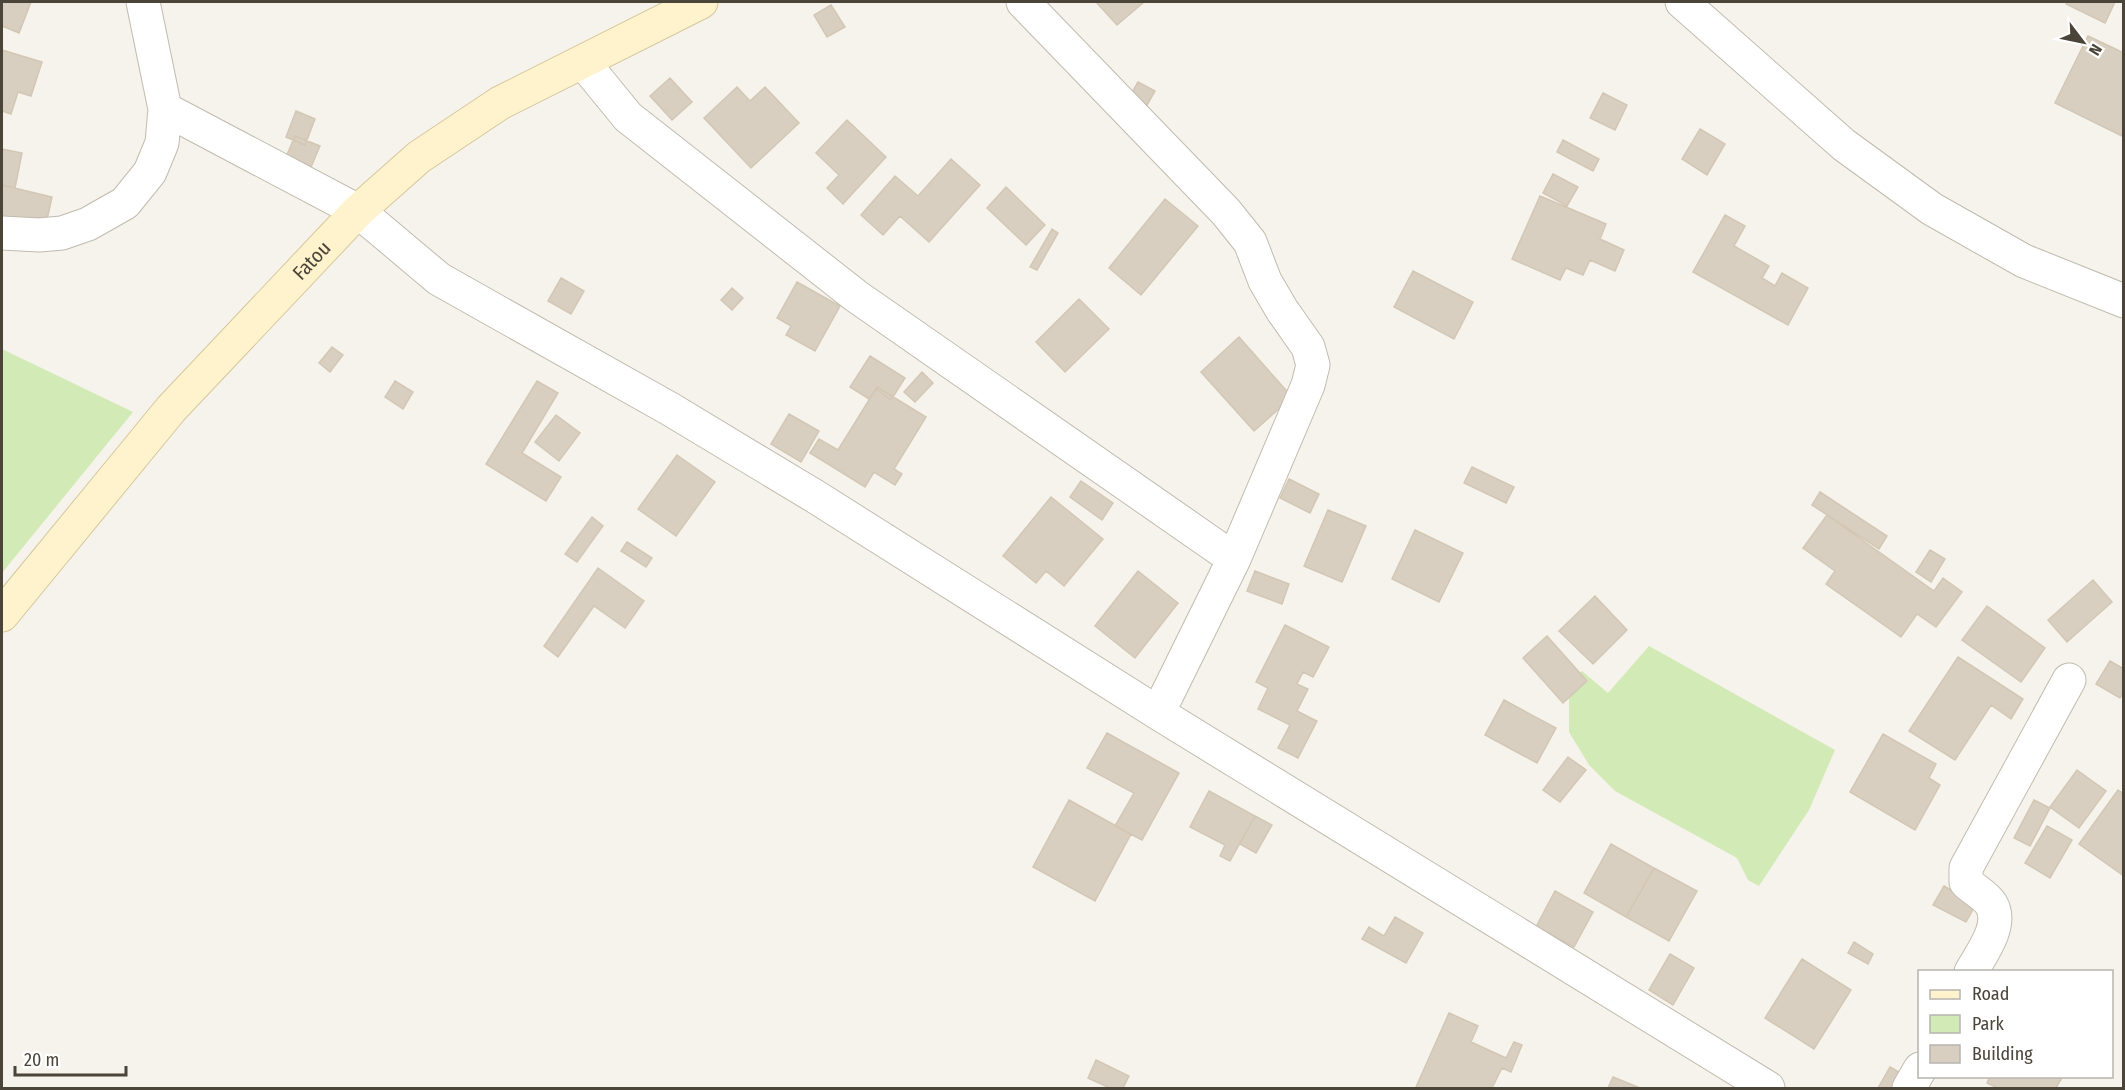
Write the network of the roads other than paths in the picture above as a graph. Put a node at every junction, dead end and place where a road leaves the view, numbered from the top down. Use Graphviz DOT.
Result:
graph roads {
  1 [pos="143,2"];
  2 [pos="701,2"];
  3 [pos="1023,2"];
  4 [pos="1682,2"];
  5 [pos="583,62"];
  6 [pos="165,109"];
  7 [pos="358,211"];
  8 [pos="2,233"];
  9 [pos="2124,301"];
  10 [pos="1234,559"];
  11 [pos="2,615"];
  12 [pos="2069,680"];
  13 [pos="1158,713"];
  14 [pos="1972,970"];
  15 [pos="1918,1073"];
  16 [pos="1768,1089"];
  17 [pos="1909,1089"];
  1 -- 6 [label="street"];
  2 -- 5 [label="street, Fatou"];
  3 -- 10 [label="street"];
  4 -- 9 [label="street"];
  5 -- 7 [label="street, Fatou"];
  5 -- 10 [label="street"];
  6 -- 7 [label="street"];
  6 -- 8 [label="street"];
  7 -- 11 [label="street, Fatou"];
  7 -- 13 [label="street"];
  10 -- 13 [label="street"];
  12 -- 14 [label="street"];
  13 -- 16 [label="street"];
  15 -- 17 [label="street"];
}
